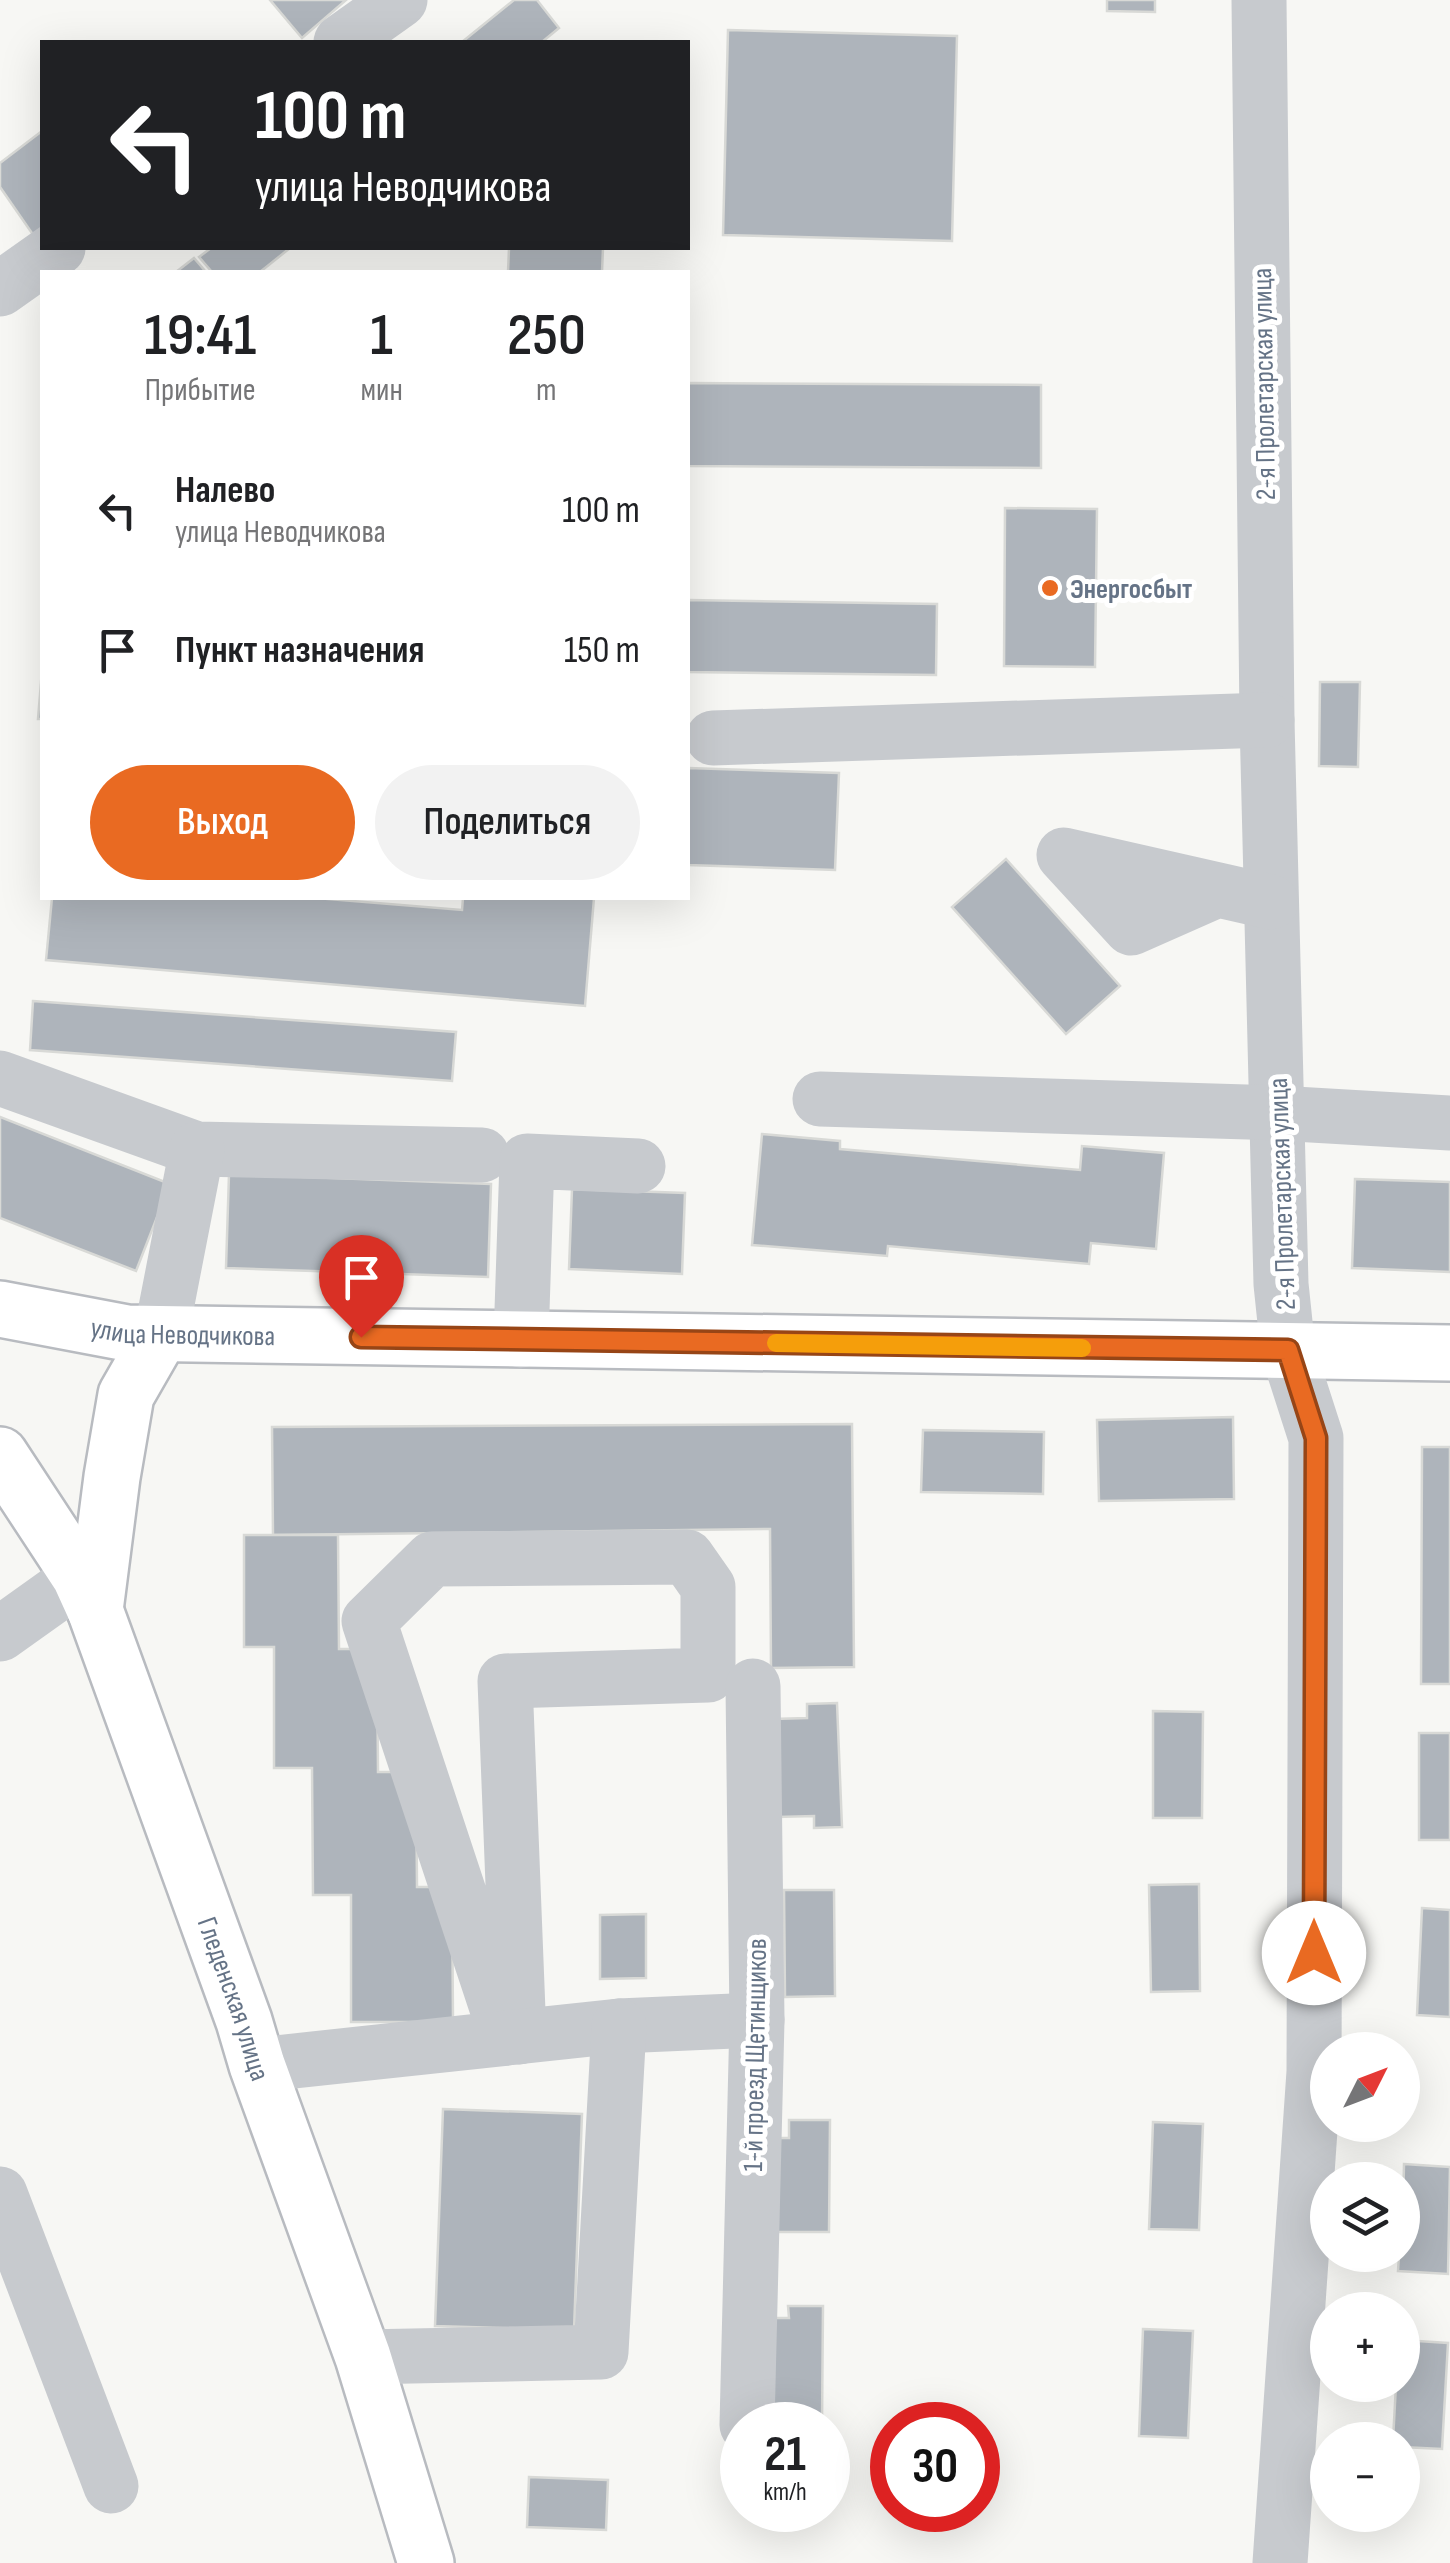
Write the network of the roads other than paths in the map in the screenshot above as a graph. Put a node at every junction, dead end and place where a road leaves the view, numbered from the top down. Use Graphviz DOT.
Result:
graph roads {
  1 [pos="400,0"];
  2 [pos="1259,0"];
  3 [pos="344,40"];
  4 [pos="55,250"];
  5 [pos="0,289"];
  6 [pos="1267,720"];
  7 [pos="713,738"];
  8 [pos="1218,890"];
  9 [pos="1271,902"];
  10 [pos="0,1078"];
  11 [pos="820,1099"];
  12 [pos="1277,1113"];
  13 [pos="1450,1123"];
  14 [pos="197,1149"];
  15 [pos="482,1154"];
  16 [pos="638,1166"];
  17 [pos="0,1309"];
  18 [pos="161,1334"];
  19 [pos="521,1340"];
  20 [pos="1288,1350"];
  21 [pos="1450,1353"];
  22 [pos="0,1455"];
  23 [pos="87,1594"];
  24 [pos="12,1610"];
  25 [pos="753,1686"];
  26 [pos="757,2020"];
  27 [pos="619,2026"];
  28 [pos="513,2037"];
  29 [pos="257,2065"];
  30 [pos="0,2194"];
  31 [pos="362,2356"];
  32 [pos="749,2402"];
  33 [pos="111,2486"];
  34 [pos="426,2563"];
  35 [pos="1280,2563"];
  1 -- 3 [label="street"];
  2 -- 6 [label="street, 2-я Пролетарская улица"];
  4 -- 5 [label="street"];
  6 -- 7 [label="street"];
  6 -- 9 [label="street, 2-я Пролетарская улица"];
  8 -- 9 [label="street"];
  9 -- 12 [label="street, 2-я Пролетарская улица"];
  10 -- 14 [label="street"];
  11 -- 12 [label="street"];
  12 -- 13 [label="street"];
  12 -- 20 [label="street, 2-я Пролетарская улица"];
  14 -- 15 [label="street"];
  14 -- 18 [label="street"];
  16 -- 19 [label="street"];
  17 -- 18 [label="main road, улица Неводчикова"];
  18 -- 19 [label="main road, улица Неводчикова"];
  18 -- 23 [label="main road"];
  19 -- 20 [label="main road, улица Неводчикова"];
  20 -- 21 [label="main road, улица Неводчикова"];
  20 -- 35 [label="street, 2-я Пролетарская улица"];
  22 -- 23 [label="main road, Гледенская улица"];
  23 -- 24 [label="street"];
  23 -- 29 [label="main road, Гледенская улица"];
  25 -- 26 [label="street, 1-й проезд Щетинщиков"];
  26 -- 27 [label="street"];
  26 -- 32 [label="street, 1-й проезд Щетинщиков"];
  27 -- 28 [label="street"];
  27 -- 31 [label="street"];
  28 -- 28 [label="street"];
  28 -- 29 [label="street"];
  29 -- 31 [label="main road, Гледенская улица"];
  30 -- 33 [label="street"];
  31 -- 34 [label="main road, Гледенская улица"];
}
